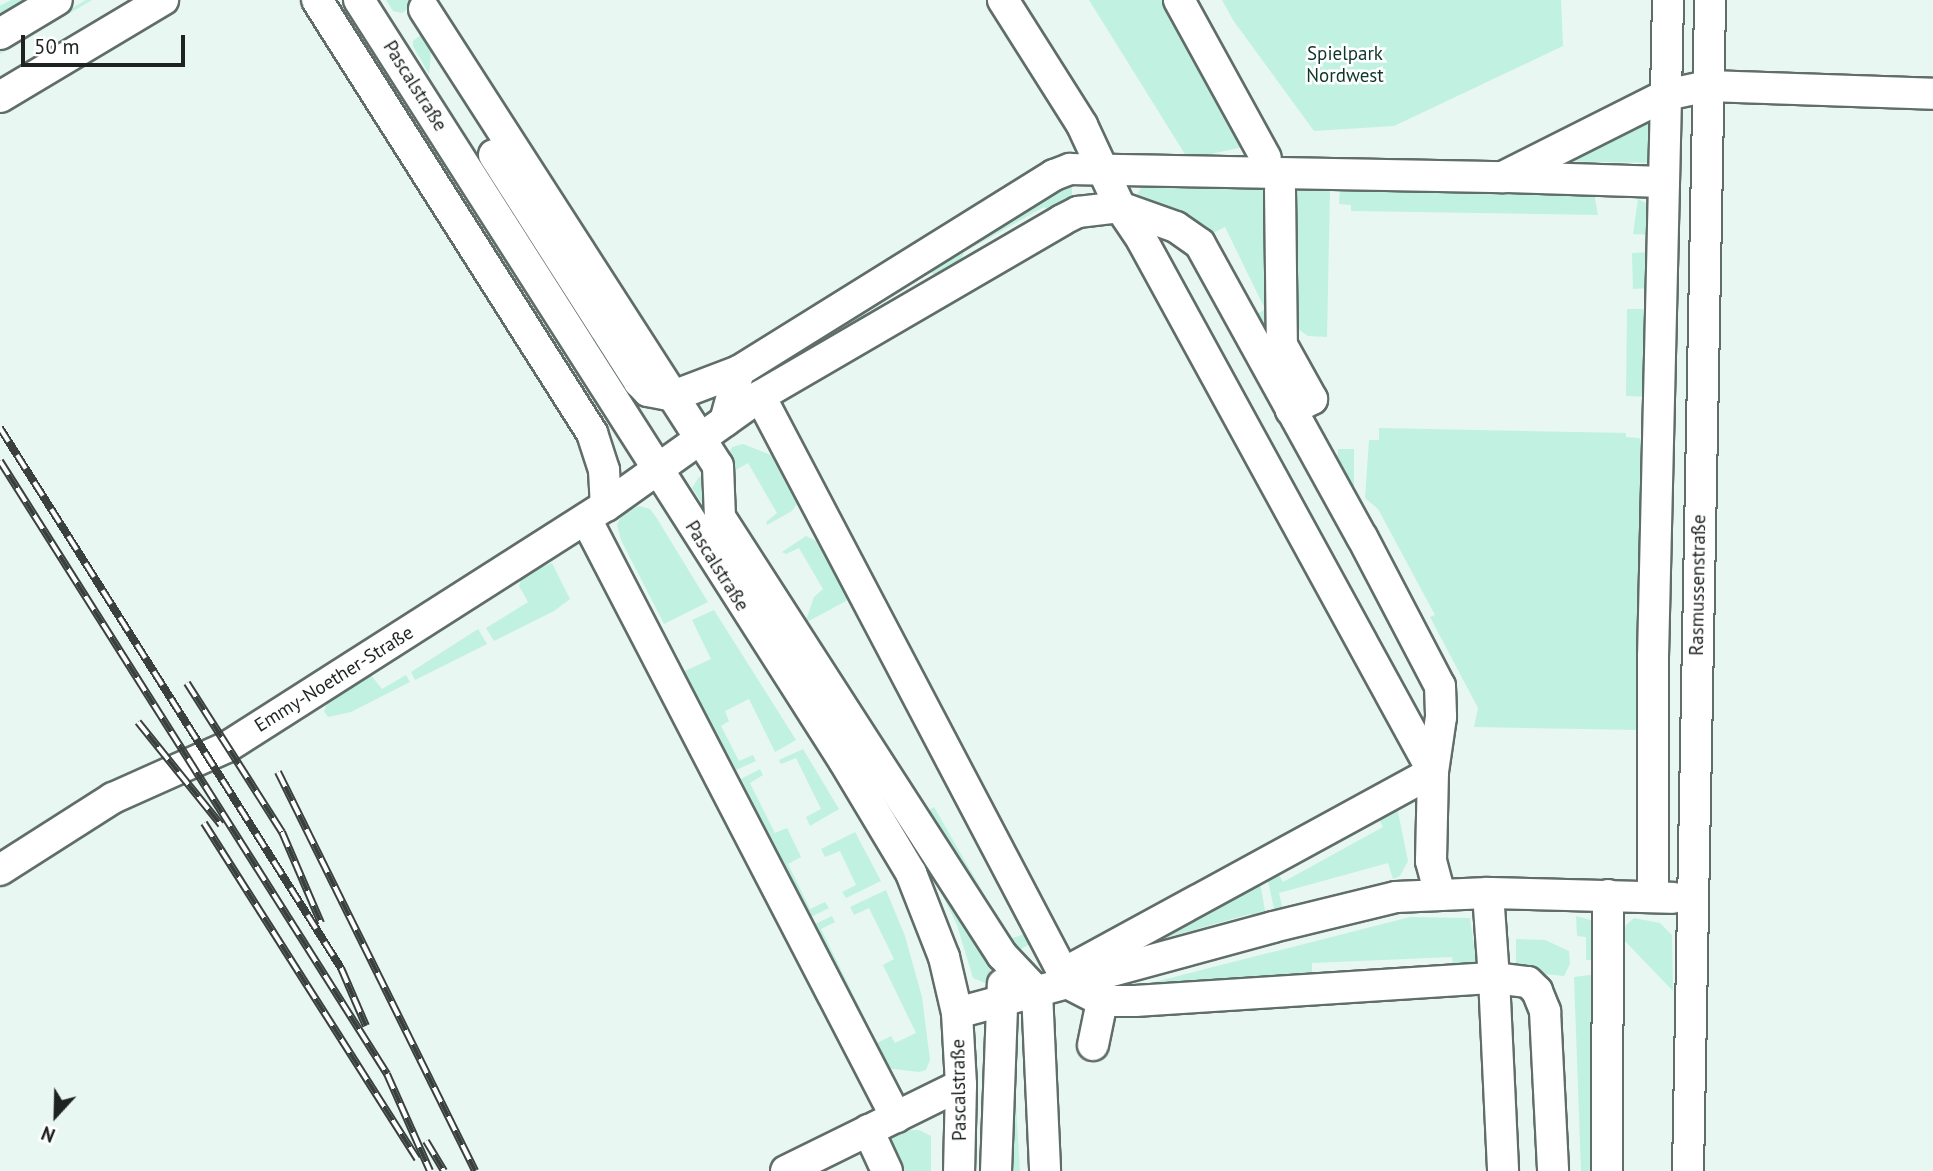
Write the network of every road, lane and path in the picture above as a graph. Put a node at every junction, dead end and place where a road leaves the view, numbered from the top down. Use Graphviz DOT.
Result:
graph roads {
  1 [pos="57,0"];
  2 [pos="163,0"];
  3 [pos="317,0"];
  4 [pos="359,0"];
  5 [pos="1003,0"];
  6 [pos="1179,0"];
  7 [pos="1668,0"];
  8 [pos="1710,0"];
  9 [pos="430,5"];
  10 [pos="380,31"];
  11 [pos="0,34"];
  12 [pos="347,47"];
  13 [pos="1708,86"];
  14 [pos="1933,94"];
  15 [pos="1666,95"];
  16 [pos="0,97"];
  17 [pos="1266,158"];
  18 [pos="1106,171"];
  19 [pos="1503,177"];
  20 [pos="1664,182"];
  21 [pos="1280,190"];
  22 [pos="1120,207"];
  23 [pos="1272,350"];
  24 [pos="739,371"];
  25 [pos="661,394"];
  26 [pos="760,396"];
  27 [pos="620,412"];
  28 [pos="725,421"];
  29 [pos="592,433"];
  30 [pos="701,439"];
  31 [pos="656,470"];
  32 [pos="596,513"];
  33 [pos="1653,657"];
  34 [pos="1697,660"];
  35 [pos="1433,772"];
  36 [pos="0,870"];
  37 [pos="1488,893"];
  38 [pos="1440,895"];
  39 [pos="1608,895"];
  40 [pos="1653,897"];
  41 [pos="1692,898"];
  42 [pos="1002,956"];
  43 [pos="1066,978"];
  44 [pos="1494,978"];
  45 [pos="1037,992"];
  46 [pos="1003,1001"];
  47 [pos="1102,1001"];
  48 [pos="957,1013"];
  49 [pos="1093,1045"];
  50 [pos="961,1085"];
  51 [pos="895,1117"];
  52 [pos="868,1130"];
  53 [pos="786,1171"];
  54 [pos="887,1171"];
  55 [pos="959,1171"];
  56 [pos="996,1171"];
  57 [pos="1045,1171"];
  58 [pos="1503,1171"];
  59 [pos="1553,1171"];
  60 [pos="1607,1171"];
  61 [pos="1688,1171"];
  1 -- 11 [label="street"];
  2 -- 16 [label="street"];
  3 -- 12 [label="street"];
  4 -- 10 [label="street, Pascalstraße"];
  5 -- 18 [label="street"];
  6 -- 17 [label="street"];
  7 -- 15 [label="street"];
  8 -- 13 [label="street, Rasmussenstraße"];
  9 -- 10 [label="street"];
  9 -- 25 [label="street"];
  10 -- 12 [label="street"];
  10 -- 27 [label="street, Pascalstraße"];
  12 -- 29 [label="street"];
  13 -- 14 [label="street"];
  13 -- 15 [label="street"];
  13 -- 34 [label="street, Rasmussenstraße"];
  15 -- 19 [label="street"];
  15 -- 20 [label="street"];
  18 -- 19 [label="street"];
  18 -- 22 [label="street"];
  18 -- 24 [label="street"];
  19 -- 20 [label="street"];
  20 -- 33 [label="street"];
  21 -- 23 [label="street"];
  22 -- 23 [label="street"];
  22 -- 26 [label="street, Emmy-Noether-Straße"];
  22 -- 35 [label="street"];
  23 -- 35 [label="street"];
  24 -- 25 [label="street"];
  24 -- 28 [label="street"];
  25 -- 27 [label="street"];
  25 -- 30 [label="street"];
  26 -- 28 [label="street, Emmy-Noether-Straße"];
  26 -- 43 [label="street"];
  27 -- 29 [label="street"];
  27 -- 31 [label="street, Pascalstraße"];
  28 -- 30 [label="street, Emmy-Noether-Straße"];
  29 -- 32 [label="street"];
  30 -- 31 [label="street, Emmy-Noether-Straße"];
  30 -- 42 [label="street"];
  31 -- 32 [label="street, Emmy-Noether-Straße"];
  31 -- 48 [label="street, Pascalstraße"];
  32 -- 36 [label="street, Emmy-Noether-Straße"];
  32 -- 51 [label="street"];
  33 -- 34 [label="street"];
  33 -- 40 [label="street"];
  34 -- 41 [label="street, Rasmussenstraße"];
  35 -- 38 [label="street"];
  35 -- 43 [label="street"];
  37 -- 38 [label="street"];
  37 -- 39 [label="street"];
  37 -- 44 [label="street"];
  38 -- 43 [label="street"];
  39 -- 40 [label="street"];
  39 -- 60 [label="street"];
  40 -- 41 [label="street"];
  41 -- 61 [label="street, Rasmussenstraße"];
  42 -- 45 [label="street"];
  42 -- 46 [label="street"];
  43 -- 45 [label="street"];
  43 -- 47 [label="street"];
  44 -- 47 [label="street"];
  44 -- 58 [label="street"];
  44 -- 59 [label="street"];
  45 -- 46 [label="street"];
  45 -- 57 [label="street"];
  46 -- 48 [label="street"];
  46 -- 56 [label="street"];
  47 -- 49 [label="street"];
  48 -- 50 [label="street, Pascalstraße"];
  50 -- 51 [label="street"];
  50 -- 55 [label="street, Pascalstraße"];
  51 -- 52 [label="street"];
  52 -- 53 [label="street"];
  52 -- 54 [label="street"];
}
